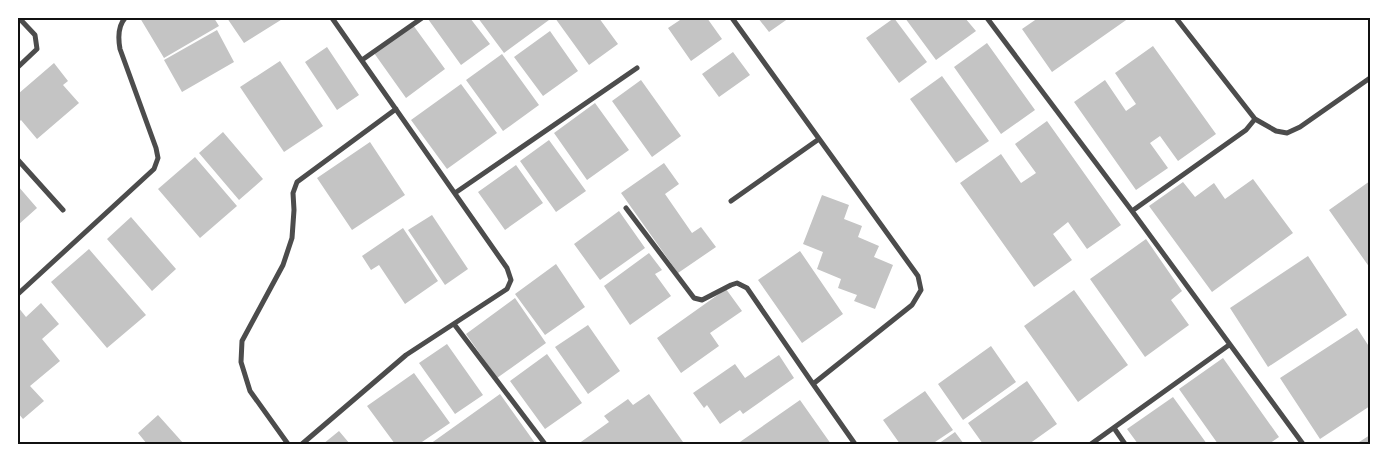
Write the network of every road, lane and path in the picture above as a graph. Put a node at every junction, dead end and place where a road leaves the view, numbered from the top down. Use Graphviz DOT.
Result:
graph roads {
  1 [pos="19,18"];
  2 [pos="125,18"];
  3 [pos="332,18"];
  4 [pos="422,18"];
  5 [pos="732,18"];
  6 [pos="988,18"];
  7 [pos="1176,18"];
  8 [pos="362,60"];
  9 [pos="18,67"];
  10 [pos="637,68"];
  11 [pos="1370,78"];
  12 [pos="396,109"];
  13 [pos="1255,119"];
  14 [pos="819,139"];
  15 [pos="18,160"];
  16 [pos="454,193"];
  17 [pos="731,201"];
  18 [pos="626,208"];
  19 [pos="63,210"];
  20 [pos="1132,211"];
  21 [pos="18,294"];
  22 [pos="454,324"];
  23 [pos="1229,345"];
  24 [pos="813,384"];
  25 [pos="1114,428"];
  26 [pos="288,444"];
  27 [pos="302,444"];
  28 [pos="546,444"];
  29 [pos="856,444"];
  30 [pos="1091,444"];
  31 [pos="1125,444"];
  32 [pos="1303,444"];
  1 -- 9 [label="street"];
  2 -- 21 [label="street"];
  3 -- 8 [label="street"];
  4 -- 8 [label="street"];
  5 -- 14 [label="street"];
  6 -- 20 [label="street"];
  7 -- 13 [label="street"];
  8 -- 12 [label="street"];
  10 -- 16 [label="street"];
  11 -- 13 [label="street"];
  12 -- 16 [label="street"];
  12 -- 26 [label="street"];
  13 -- 20 [label="street"];
  14 -- 17 [label="street"];
  14 -- 24 [label="street"];
  15 -- 19 [label="street"];
  16 -- 22 [label="street"];
  18 -- 24 [label="street"];
  20 -- 23 [label="street"];
  22 -- 27 [label="street"];
  22 -- 28 [label="street"];
  23 -- 25 [label="street"];
  23 -- 32 [label="street"];
  24 -- 29 [label="street"];
  25 -- 30 [label="street"];
  25 -- 31 [label="street"];
}
